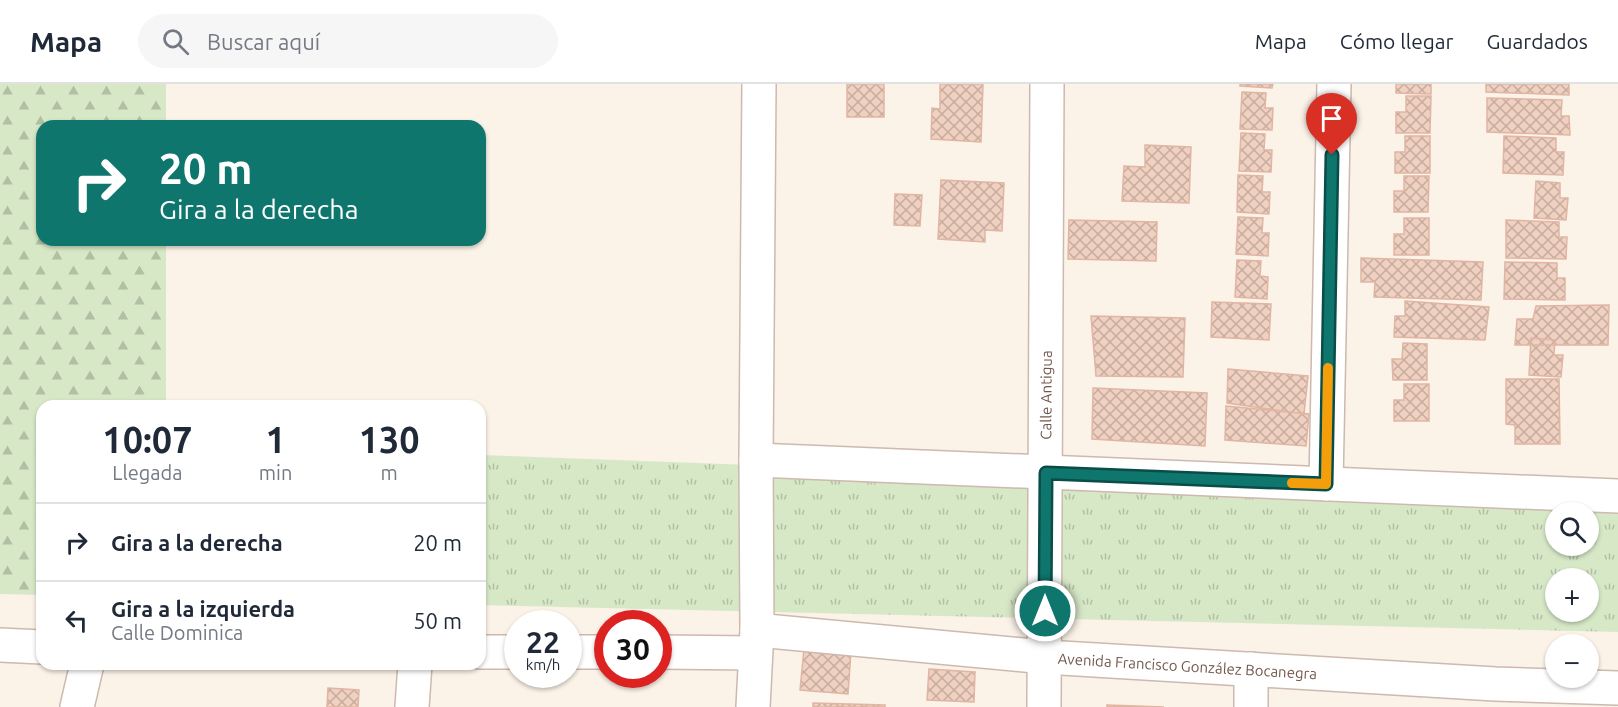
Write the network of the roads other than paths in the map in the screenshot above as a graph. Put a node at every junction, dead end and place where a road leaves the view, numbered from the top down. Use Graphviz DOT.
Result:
graph roads {
  1 [pos="759,84"];
  2 [pos="1047,84"];
  3 [pos="1334,84"];
  4 [pos="756,460"];
  5 [pos="1046,473"];
  6 [pos="1326,484"];
  7 [pos="1618,496"];
  8 [pos="756,641"];
  9 [pos="0,645"];
  10 [pos="36,647"];
  11 [pos="672,650"];
  12 [pos="486,652"];
  13 [pos="504,652"];
  14 [pos="1045,657"];
  15 [pos="1251,669"];
  16 [pos="85,670"];
  17 [pos="415,670"];
  18 [pos="1618,688"];
  19 [pos="1494,695"];
  20 [pos="76,707"];
  21 [pos="412,707"];
  22 [pos="753,707"];
  23 [pos="1044,707"];
  24 [pos="1251,707"];
  1 -- 4 [label="street"];
  2 -- 5 [label="street, Calle Antigua"];
  3 -- 6 [label="street"];
  4 -- 5 [label="street"];
  4 -- 8 [label="street"];
  5 -- 6 [label="street"];
  5 -- 14 [label="street, Calle Antigua"];
  6 -- 7 [label="street"];
  8 -- 11 [label="street, Avenida Francisco González Bocanegra"];
  8 -- 14 [label="street, Avenida Francisco González Bocanegra"];
  8 -- 22 [label="street"];
  9 -- 10 [label="street"];
  12 -- 13 [label="street"];
  14 -- 15 [label="street, Avenida Francisco González Bocanegra"];
  14 -- 23 [label="street, Calle Antigua"];
  15 -- 19 [label="street, Avenida Francisco González Bocanegra"];
  15 -- 24 [label="street"];
  16 -- 20 [label="street"];
  17 -- 21 [label="street"];
  18 -- 19 [label="street, Avenida Francisco González Bocanegra"];
}
